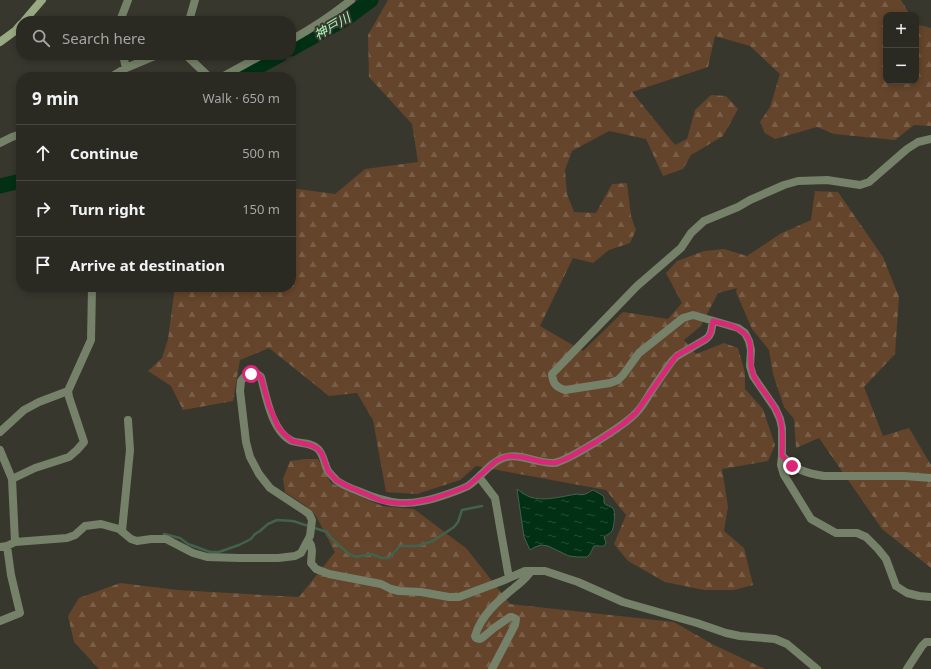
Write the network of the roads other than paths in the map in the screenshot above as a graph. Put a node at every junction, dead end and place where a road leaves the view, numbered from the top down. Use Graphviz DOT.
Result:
graph roads {
  1 [pos="42,0"];
  2 [pos="128,0"];
  3 [pos="195,0"];
  4 [pos="351,0"];
  5 [pos="28,16"];
  6 [pos="122,16"];
  7 [pos="190,16"];
  8 [pos="16,30"];
  9 [pos="296,37"];
  10 [pos="0,42"];
  11 [pos="124,60"];
  12 [pos="145,60"];
  13 [pos="191,60"];
  14 [pos="253,60"];
  15 [pos="126,68"];
  16 [pos="119,72"];
  17 [pos="204,72"];
  18 [pos="231,72"];
  19 [pos="16,136"];
  20 [pos="931,139"];
  21 [pos="0,143"];
  22 [pos="92,292"];
  23 [pos="713,321"];
  24 [pos="68,391"];
  25 [pos="128,420"];
  26 [pos="0,432"];
  27 [pos="0,450"];
  28 [pos="782,456"];
  29 [pos="479,476"];
  30 [pos="931,478"];
  31 [pos="12,479"];
  32 [pos="122,531"];
  33 [pos="308,540"];
  34 [pos="8,545"];
  35 [pos="531,571"];
  36 [pos="509,578"];
  37 [pos="931,597"];
  38 [pos="0,621"];
  39 [pos="931,642"];
  40 [pos="492,669"];
  41 [pos="817,669"];
  42 [pos="908,669"];
  1 -- 5 [label="main road"];
  2 -- 6 [label="street"];
  3 -- 7 [label="street"];
  4 -- 9 [label="street"];
  8 -- 10 [label="main road"];
  11 -- 15 [label="street"];
  12 -- 15 [label="street"];
  13 -- 17 [label="street"];
  14 -- 18 [label="street"];
  15 -- 16 [label="street"];
  19 -- 21 [label="street"];
  20 -- 23 [label="street"];
  22 -- 24 [label="street"];
  23 -- 28 [label="street"];
  23 -- 29 [label="street"];
  24 -- 26 [label="street"];
  24 -- 31 [label="street"];
  25 -- 32 [label="street"];
  27 -- 31 [label="street"];
  28 -- 30 [label="street"];
  28 -- 37 [label="street"];
  29 -- 33 [label="street"];
  29 -- 36 [label="street"];
  31 -- 34 [label="street"];
  32 -- 33 [label="street"];
  32 -- 34 [label="street"];
  33 -- 36 [label="street"];
  34 -- 38 [label="street"];
  35 -- 36 [label="street"];
  35 -- 40 [label="street"];
  35 -- 41 [label="street"];
  39 -- 42 [label="street"];
}
